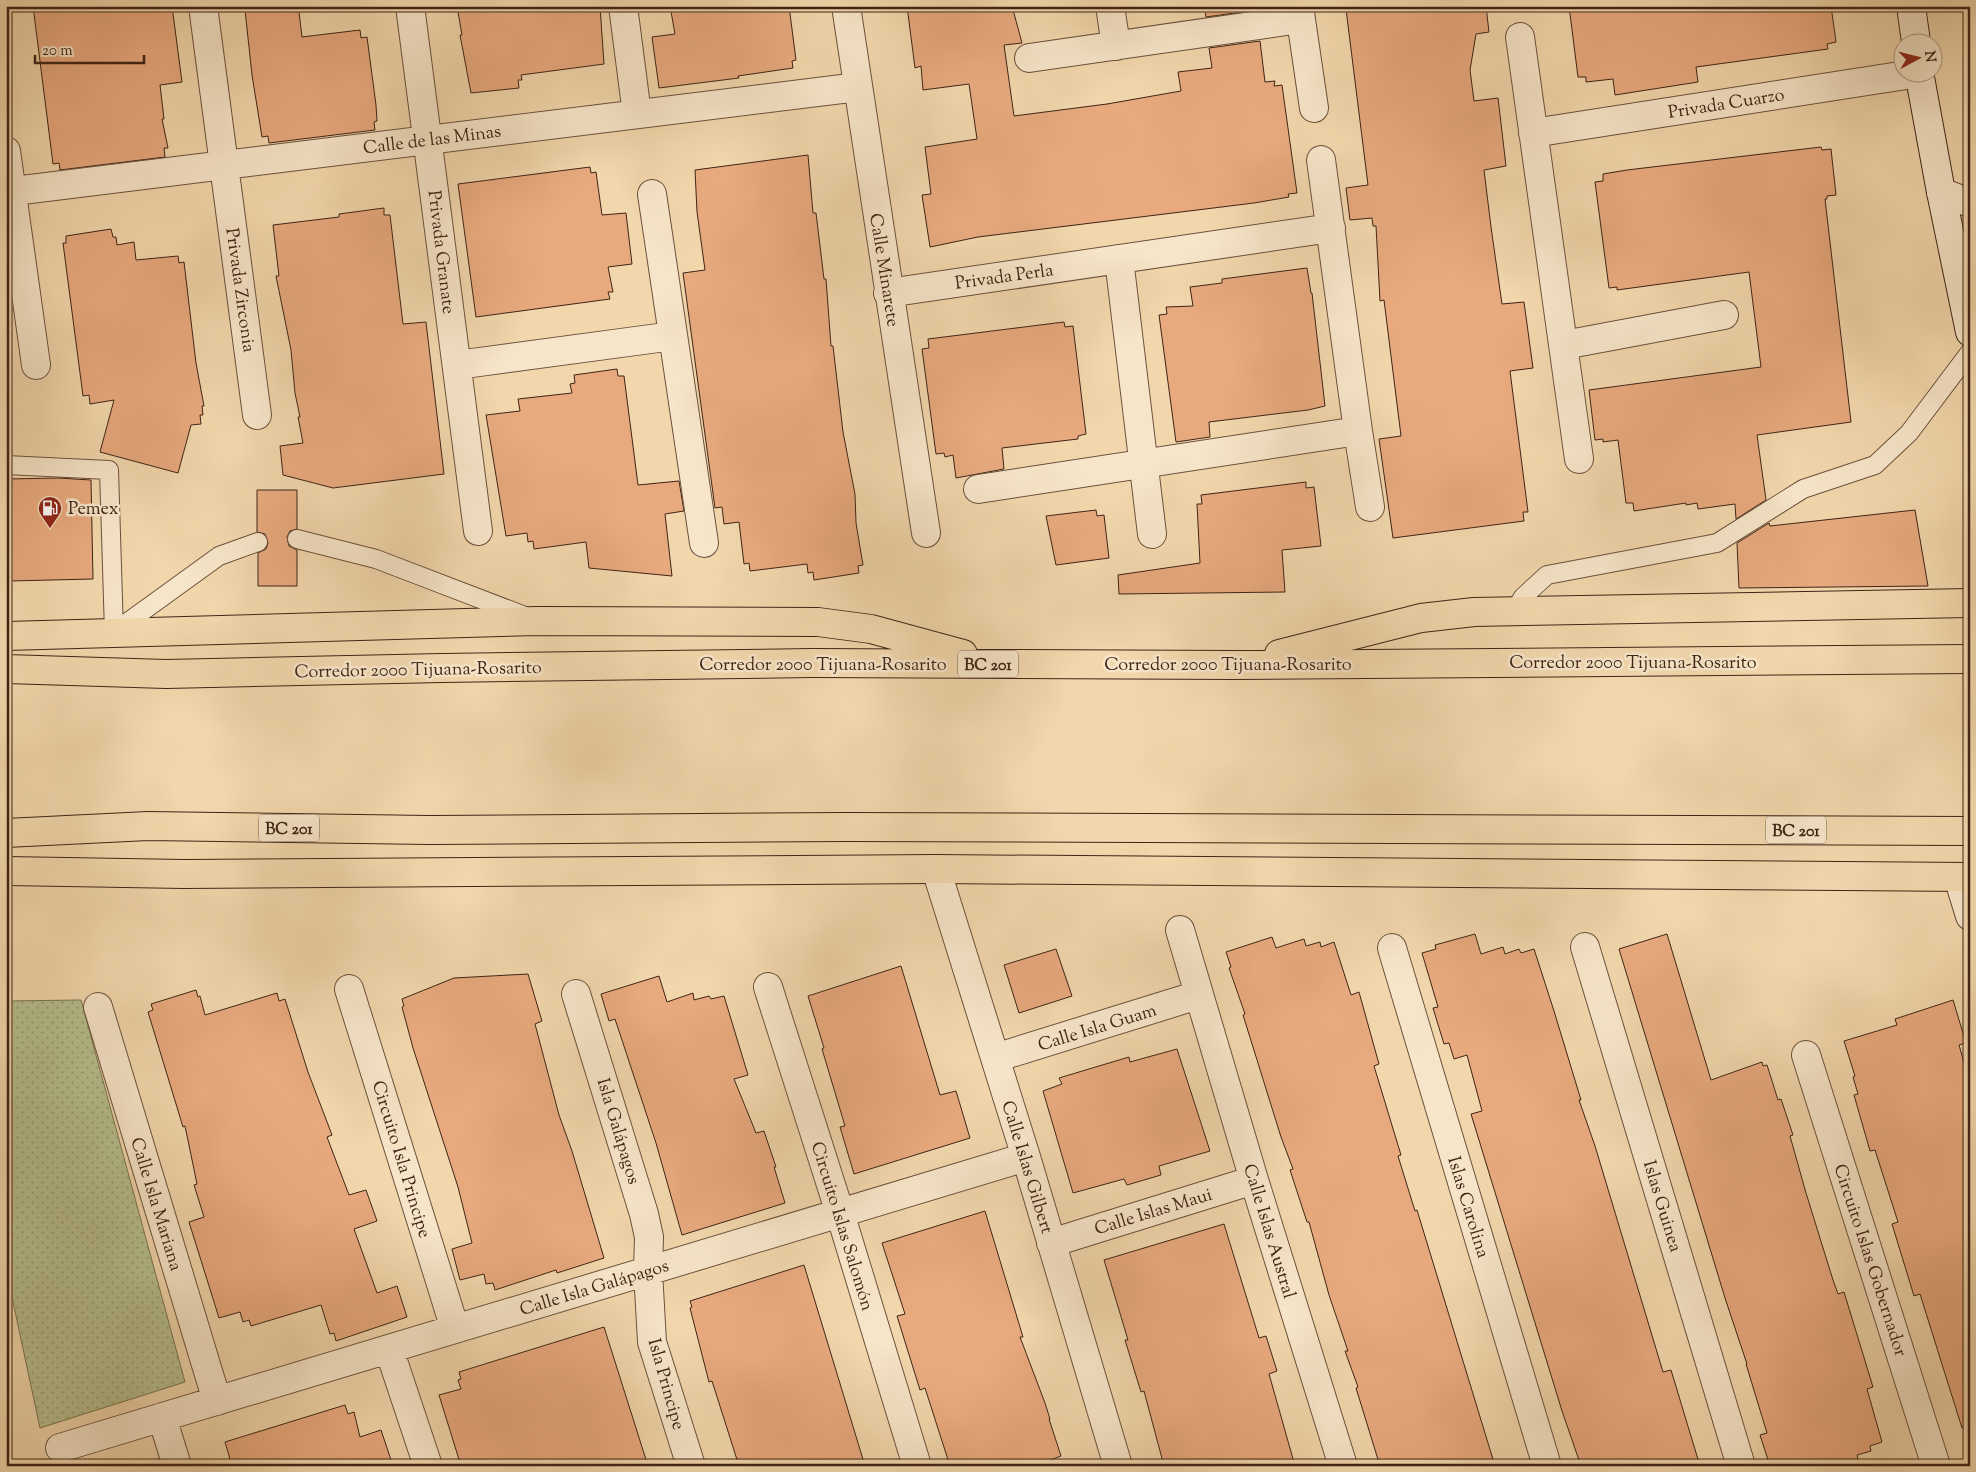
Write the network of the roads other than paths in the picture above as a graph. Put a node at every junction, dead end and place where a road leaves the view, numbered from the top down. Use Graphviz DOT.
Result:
graph roads {
  1 [pos="204,6"];
  2 [pos="410,6"];
  3 [pos="623,6"];
  4 [pos="846,6"];
  5 [pos="1110,6"];
  6 [pos="1911,6"];
  7 [pos="1299,13"];
  8 [pos="1915,32"];
  9 [pos="1520,37"];
  10 [pos="1116,46"];
  11 [pos="1029,58"];
  12 [pos="1894,76"];
  13 [pos="1921,82"];
  14 [pos="858,87"];
  15 [pos="1314,108"];
  16 [pos="636,114"];
  17 [pos="1533,133"];
  18 [pos="427,140"];
  19 [pos="6,151"];
  20 [pos="1321,160"];
  21 [pos="224,165"];
  22 [pos="9,192"];
  23 [pos="1941,192"];
  24 [pos="652,194"];
  25 [pos="1970,203"];
  26 [pos="1331,228"];
  27 [pos="1119,259"];
  28 [pos="888,293"];
  29 [pos="1724,316"];
  30 [pos="1970,332"];
  31 [pos="673,336"];
  32 [pos="1564,346"];
  33 [pos="1970,352"];
  34 [pos="36,365"];
  35 [pos="457,365"];
  36 [pos="257,415"];
  37 [pos="1358,431"];
  38 [pos="1579,459"];
  39 [pos="1144,463"];
  40 [pos="6,465"];
  41 [pos="978,489"];
  42 [pos="1370,507"];
  43 [pos="478,531"];
  44 [pos="926,533"];
  45 [pos="1152,534"];
  46 [pos="297,539"];
  47 [pos="258,542"];
  48 [pos="704,543"];
  49 [pos="1970,603"];
  50 [pos="1514,612"];
  51 [pos="537,621"];
  52 [pos="114,632"];
  53 [pos="6,636"];
  54 [pos="1970,659"];
  55 [pos="998,664"];
  56 [pos="1237,665"];
  57 [pos="6,669"];
  58 [pos="166,674"];
  59 [pos="6,679"];
  60 [pos="6,822"];
  61 [pos="148,826"];
  62 [pos="1970,831"];
  63 [pos="6,832"];
  64 [pos="936,869"];
  65 [pos="6,871"];
  66 [pos="1964,877"];
  67 [pos="1970,916"];
  68 [pos="1180,930"];
  69 [pos="1585,947"];
  70 [pos="1392,948"];
  71 [pos="768,987"];
  72 [pos="349,989"];
  73 [pos="576,994"];
  74 [pos="1198,995"];
  75 [pos="98,1007"];
  76 [pos="1806,1055"];
  77 [pos="995,1058"];
  78 [pos="1026,1157"];
  79 [pos="1254,1180"];
  80 [pos="840,1213"];
  81 [pos="1051,1243"];
  82 [pos="648,1271"];
  83 [pos="455,1329"];
  84 [pos="389,1349"];
  85 [pos="216,1401"];
  86 [pos="162,1417"];
  87 [pos="60,1448"];
  88 [pos="177,1466"];
  89 [pos="428,1466"];
  90 [pos="691,1466"];
  91 [pos="917,1466"];
  92 [pos="1118,1466"];
  93 [pos="1343,1466"];
  94 [pos="1547,1466"];
  95 [pos="1741,1466"];
  96 [pos="1936,1466"];
  1 -- 21 [label="street, Privada Zirconia"];
  2 -- 18 [label="street, Privada Granate"];
  3 -- 16 [label="street"];
  4 -- 14 [label="street, Calle Minarete"];
  5 -- 10 [label="street"];
  6 -- 8 [label="street"];
  7 -- 10 [label="street"];
  7 -- 15 [label="street"];
  9 -- 17 [label="street"];
  10 -- 11 [label="street"];
  12 -- 17 [label="street, Privada Cuarzo"];
  13 -- 23 [label="street"];
  14 -- 16 [label="street, Calle de las Minas"];
  14 -- 28 [label="street, Calle Minarete"];
  16 -- 18 [label="street, Calle de las Minas"];
  17 -- 32 [label="street"];
  18 -- 21 [label="street, Calle de las Minas"];
  18 -- 35 [label="street, Privada Granate"];
  19 -- 22 [label="street"];
  20 -- 26 [label="street"];
  21 -- 22 [label="street, Calle de las Minas"];
  21 -- 36 [label="street, Privada Zirconia"];
  22 -- 34 [label="street"];
  23 -- 25 [label="street"];
  23 -- 30 [label="street"];
  24 -- 31 [label="street"];
  26 -- 27 [label="street, Privada Perla"];
  26 -- 37 [label="street"];
  27 -- 28 [label="street, Privada Perla"];
  27 -- 39 [label="street"];
  28 -- 44 [label="street, Calle Minarete"];
  29 -- 32 [label="street"];
  31 -- 35 [label="street"];
  31 -- 48 [label="street"];
  32 -- 38 [label="street"];
  33 -- 50 [label="lane"];
  35 -- 43 [label="street, Privada Granate"];
  37 -- 39 [label="street"];
  37 -- 42 [label="street"];
  39 -- 41 [label="street"];
  39 -- 45 [label="street"];
  40 -- 52 [label="lane"];
  46 -- 51 [label="lane"];
  47 -- 52 [label="lane"];
  49 -- 50 [label="highway"];
  50 -- 56 [label="highway"];
  51 -- 52 [label="highway"];
  51 -- 55 [label="highway"];
  52 -- 53 [label="highway"];
  54 -- 56 [label="highway, Corredor 2000 Tijuana-Rosarito / BC 201"];
  55 -- 56 [label="highway, Corredor 2000 Tijuana-Rosarito / BC 201"];
  55 -- 58 [label="highway, Corredor 2000 Tijuana-Rosarito / BC 201"];
  57 -- 58 [label="highway, Corredor 2000 Tijuana-Rosarito / BC 201"];
  58 -- 59 [label="highway"];
  60 -- 61 [label="highway"];
  61 -- 62 [label="highway, BC 201"];
  61 -- 63 [label="highway, BC 201"];
  64 -- 65 [label="highway"];
  64 -- 66 [label="highway"];
  64 -- 77 [label="street, Calle Islas Gilbert"];
  66 -- 67 [label="street"];
  68 -- 74 [label="street, Calle Islas Austral"];
  69 -- 95 [label="street, Islas Guinea"];
  70 -- 94 [label="street, Islas Carolina"];
  71 -- 80 [label="street, Circuito Islas Salomón"];
  72 -- 83 [label="street, Circuito Isla Principe"];
  73 -- 82 [label="street, Isla Galápagos"];
  74 -- 77 [label="street, Calle Isla Guam"];
  74 -- 79 [label="street, Calle Islas Austral"];
  75 -- 85 [label="street, Calle Isla Mariana"];
  76 -- 96 [label="street, Circuito Islas Gobernador"];
  77 -- 78 [label="street, Calle Islas Gilbert"];
  78 -- 80 [label="street, Calle Isla Galápagos"];
  78 -- 81 [label="street, Calle Islas Gilbert"];
  79 -- 81 [label="street, Calle Islas Maui"];
  79 -- 93 [label="street, Calle Islas Austral"];
  80 -- 82 [label="street, Calle Isla Galápagos"];
  80 -- 91 [label="street, Circuito Islas Salomón"];
  81 -- 92 [label="street, Calle Islas Gilbert"];
  82 -- 83 [label="street, Calle Isla Galápagos"];
  82 -- 90 [label="street, Isla Principe"];
  83 -- 84 [label="street, Calle Isla Galápagos"];
  84 -- 85 [label="street, Calle Isla Galápagos"];
  84 -- 89 [label="street"];
  85 -- 86 [label="street, Calle Isla Galápagos"];
  86 -- 87 [label="street, Calle Isla Galápagos"];
  86 -- 88 [label="street"];
}
